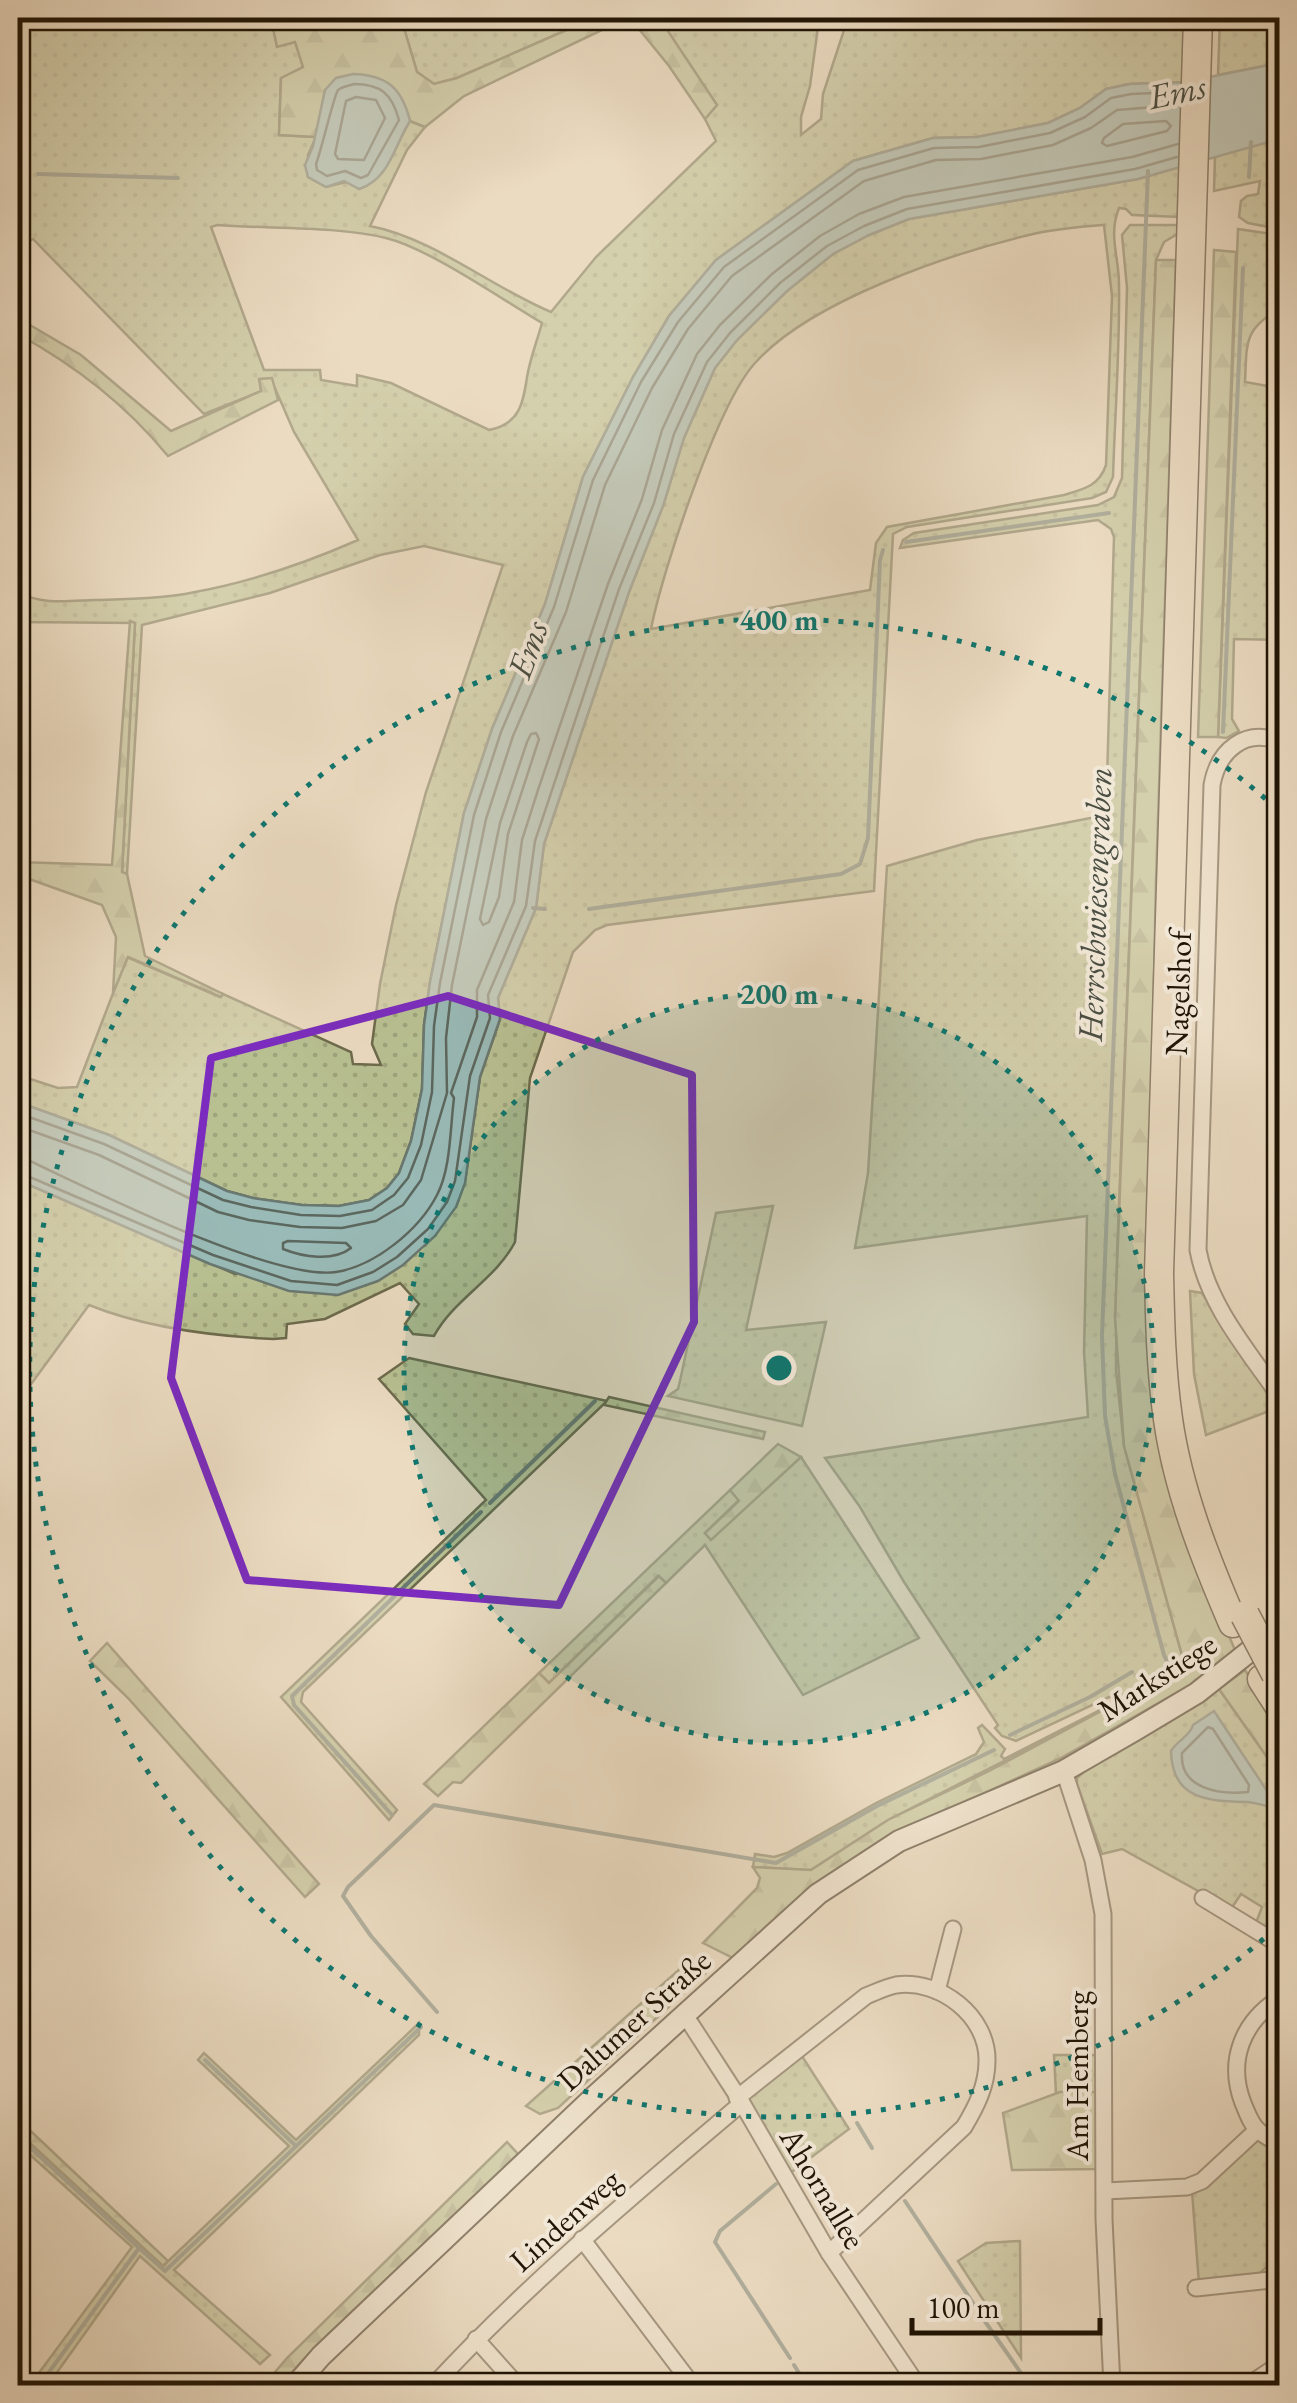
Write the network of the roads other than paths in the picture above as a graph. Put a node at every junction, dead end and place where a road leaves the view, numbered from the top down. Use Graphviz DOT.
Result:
graph roads {
  1 [pos="1198,18"];
  2 [pos="1210,18"];
  3 [pos="1196,240"];
  4 [pos="1280,742"];
  5 [pos="1280,1397"];
  6 [pos="1280,1627"];
  7 [pos="1272,1678"];
  8 [pos="1280,1707"];
  9 [pos="1064,1771"];
  10 [pos="1203,1898"];
  11 [pos="953,1930"];
  12 [pos="1280,1945"];
  13 [pos="937,1991"];
  14 [pos="1280,1998"];
  15 [pos="685,2014"];
  16 [pos="740,2100"];
  17 [pos="1257,2130"];
  18 [pos="1280,2144"];
  19 [pos="1105,2191"];
  20 [pos="582,2239"];
  21 [pos="829,2253"];
  22 [pos="1279,2281"];
  23 [pos="1196,2288"];
  24 [pos="476,2339"];
  25 [pos="1280,2364"];
  26 [pos="296,2385"];
  27 [pos="433,2386"];
  28 [pos="518,2386"];
  29 [pos="693,2386"];
  30 [pos="918,2386"];
  31 [pos="1112,2386"];
  32 [pos="1248,2386"];
  1 -- 3 [label="highway"];
  2 -- 3 [label="highway"];
  3 -- 7 [label="highway"];
  4 -- 5 [label="street, Nagelshof"];
  6 -- 9 [label="street, Markstiege"];
  7 -- 8 [label="highway"];
  9 -- 15 [label="street, Dalumer Straße"];
  9 -- 19 [label="street, Am Hemberg"];
  10 -- 12 [label="street"];
  11 -- 13 [label="street"];
  13 -- 16 [label="street, Lindenweg"];
  13 -- 21 [label="street"];
  14 -- 17 [label="street"];
  15 -- 16 [label="street, Ahornallee"];
  15 -- 26 [label="street, Dalumer Straße"];
  16 -- 20 [label="street, Lindenweg"];
  16 -- 21 [label="street, Ahornallee"];
  17 -- 18 [label="street"];
  17 -- 19 [label="street"];
  19 -- 31 [label="street, Am Hemberg"];
  20 -- 24 [label="street, Lindenweg"];
  20 -- 29 [label="street"];
  21 -- 30 [label="street, Ahornallee"];
  22 -- 23 [label="street"];
  24 -- 27 [label="street, Lindenweg"];
  24 -- 28 [label="street"];
  25 -- 32 [label="street"];
}
